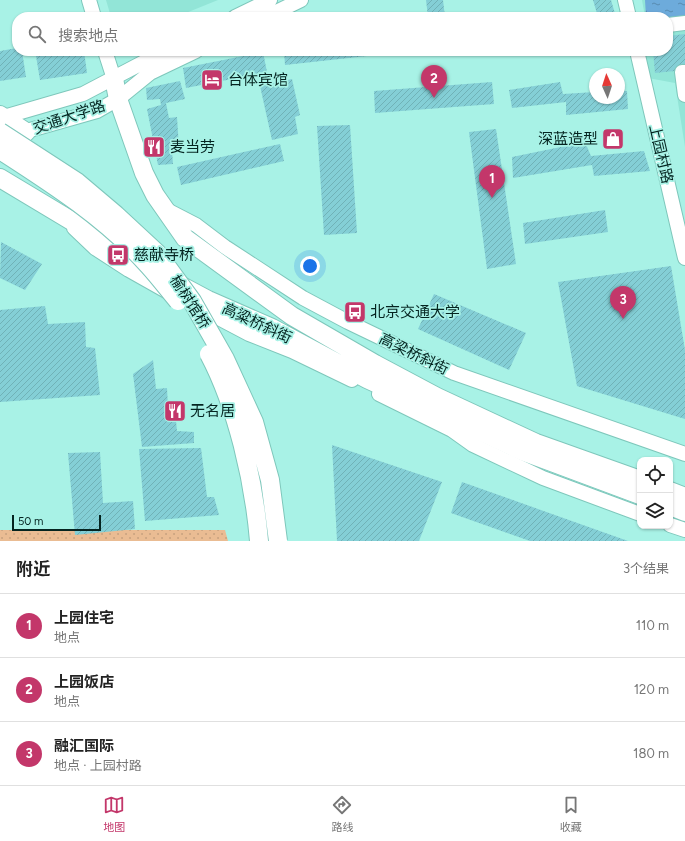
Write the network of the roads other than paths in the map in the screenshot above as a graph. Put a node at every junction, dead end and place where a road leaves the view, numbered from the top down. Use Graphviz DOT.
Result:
graph roads {
  1 [pos="89,0"];
  2 [pos="270,0"];
  3 [pos="301,0"];
  4 [pos="625,0"];
  5 [pos="93,12"];
  6 [pos="245,12"];
  7 [pos="276,12"];
  8 [pos="628,12"];
  9 [pos="685,22"];
  10 [pos="673,23"];
  11 [pos="107,56"];
  12 [pos="156,56"];
  13 [pos="186,56"];
  14 [pos="638,56"];
  15 [pos="685,72"];
  16 [pos="114,79"];
  17 [pos="685,95"];
  18 [pos="118,99"];
  19 [pos="1,121"];
  20 [pos="26,132"];
  21 [pos="0,137"];
  22 [pos="0,150"];
  23 [pos="0,178"];
  24 [pos="164,209"];
  25 [pos="60,214"];
  26 [pos="685,258"];
  27 [pos="374,364"];
  28 [pos="522,452"];
  29 [pos="685,454"];
  30 [pos="543,478"];
  31 [pos="637,479"];
  32 [pos="673,492"];
  33 [pos="637,494"];
  34 [pos="685,497"];
  35 [pos="673,507"];
  36 [pos="685,512"];
  37 [pos="637,513"];
  38 [pos="673,526"];
  39 [pos="685,530"];
  40 [pos="259,541"];
  41 [pos="278,541"];
  1 -- 5 [label="street"];
  2 -- 6 [label="street"];
  3 -- 7 [label="street"];
  4 -- 8 [label="street"];
  9 -- 10 [label="street"];
  11 -- 16 [label="street"];
  12 -- 16 [label="street, 交通大学路"];
  13 -- 18 [label="street, 交通大学路"];
  14 -- 26 [label="street, 上园村路"];
  15 -- 17 [label="street"];
  16 -- 18 [label="main road, 高粱桥斜街"];
  16 -- 19 [label="street, 交通大学路"];
  18 -- 20 [label="street, 交通大学路"];
  18 -- 24 [label="main road, 高粱桥斜街"];
  19 -- 20 [label="main road"];
  19 -- 41 [label="main road, 榆树馆桥, bridge"];
  20 -- 21 [label="street, 交通大学路"];
  22 -- 40 [label="main road, 榆树馆桥, bridge"];
  23 -- 25 [label="main road, 高粱桥斜街"];
  24 -- 27 [label="main road, 高粱桥斜街"];
  24 -- 29 [label="street, 高梁桥斜街"];
  25 -- 28 [label="main road, 高粱桥斜街"];
  25 -- 30 [label="street"];
  27 -- 31 [label="main road, 高梁桥斜街"];
  28 -- 30 [label="street"];
  28 -- 33 [label="main road"];
  30 -- 37 [label="street"];
  32 -- 34 [label="main road"];
  35 -- 36 [label="main road"];
  38 -- 39 [label="street"];
}
